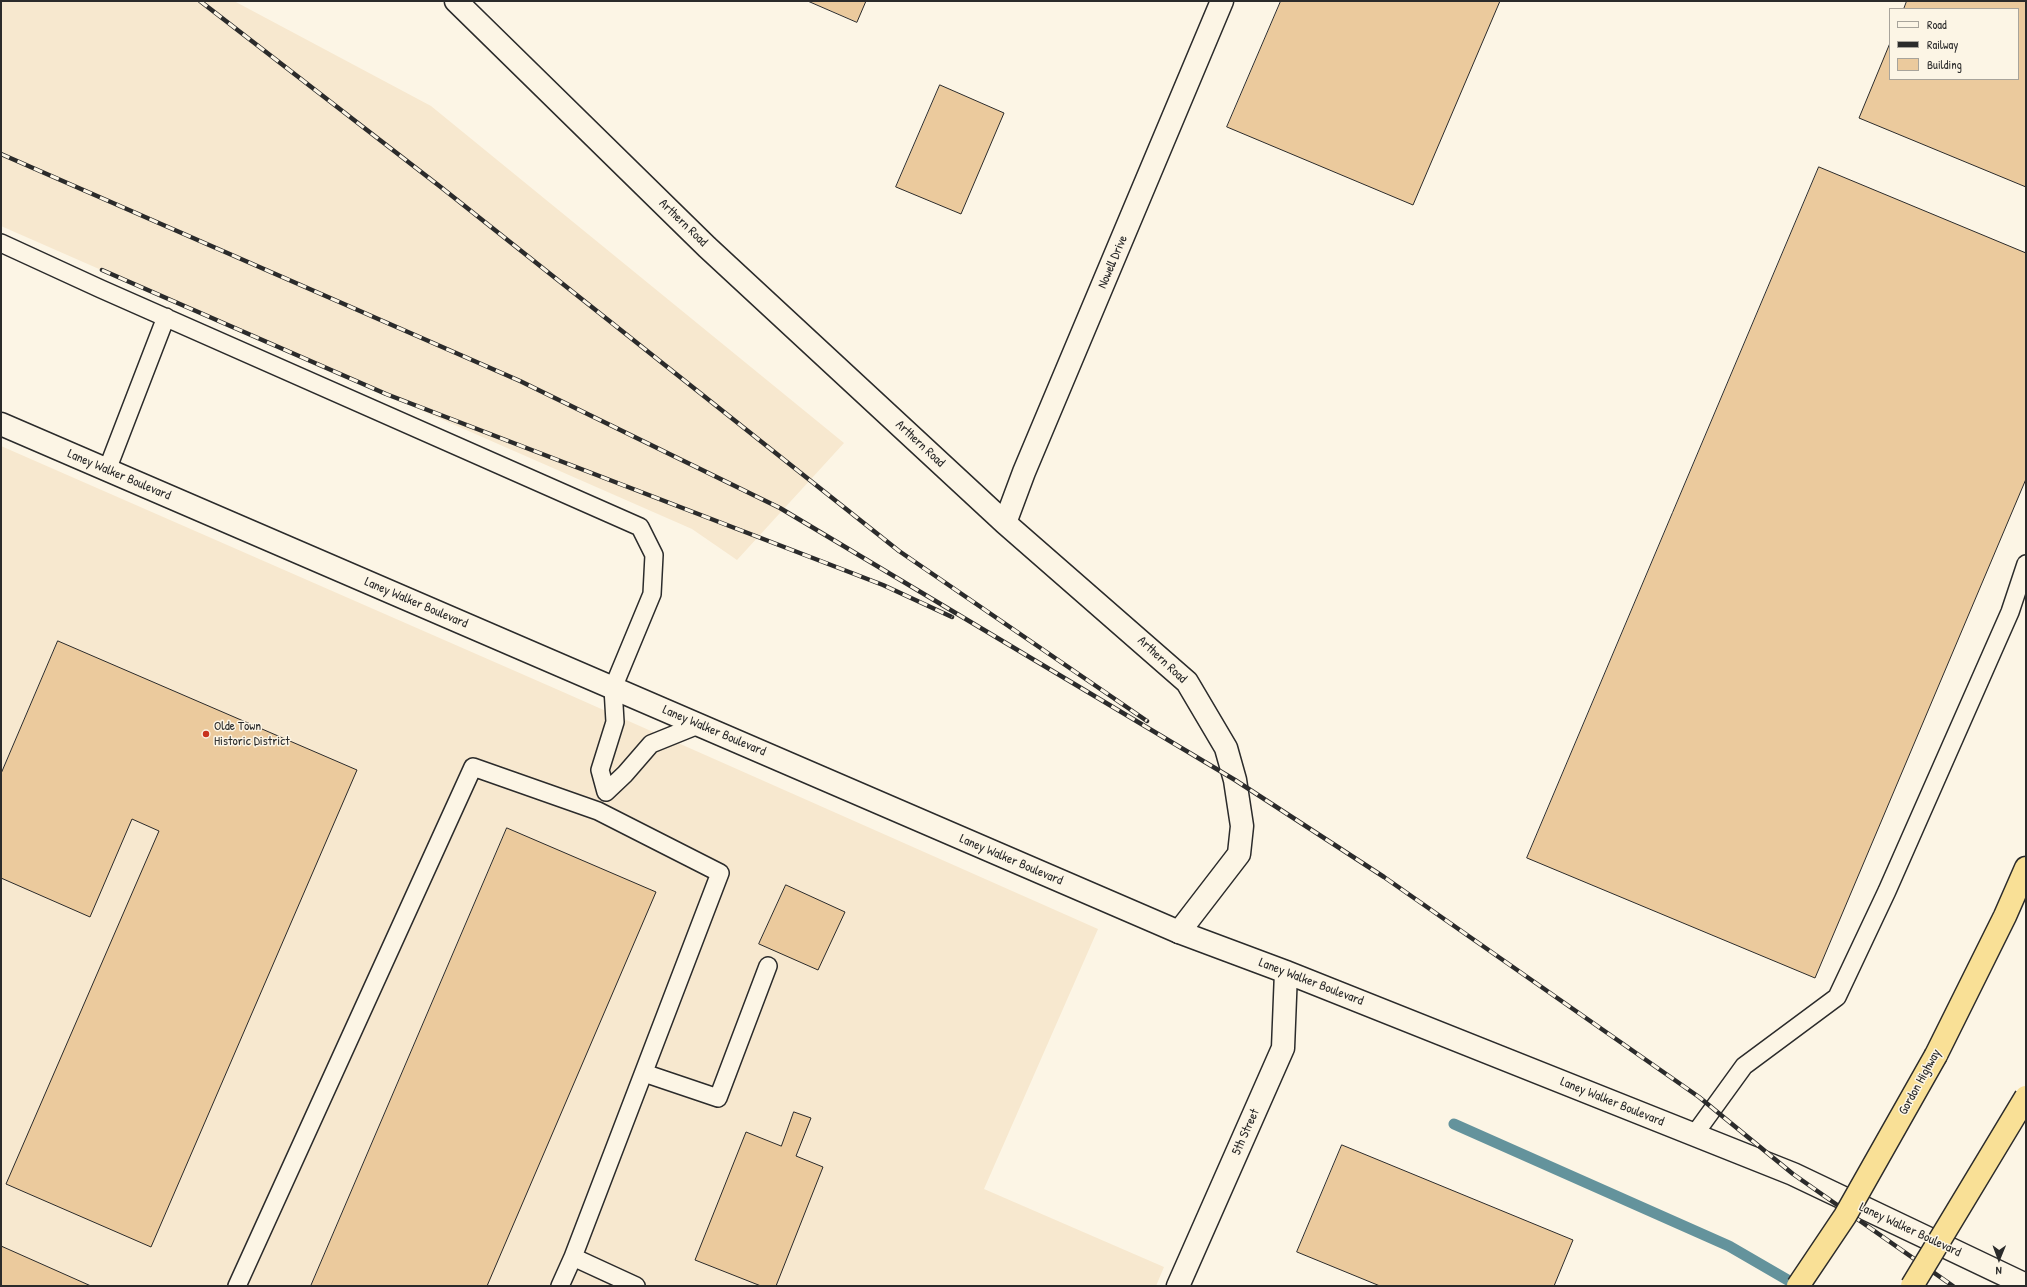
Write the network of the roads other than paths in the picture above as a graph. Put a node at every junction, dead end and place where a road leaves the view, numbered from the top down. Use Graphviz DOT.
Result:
graph roads {
  1 [pos="456,1"];
  2 [pos="1222,1"];
  3 [pos="1,243"];
  4 [pos="166,317"];
  5 [pos="1,424"];
  6 [pos="107,470"];
  7 [pos="1005,523"];
  8 [pos="2026,564"];
  9 [pos="614,688"];
  10 [pos="698,725"];
  11 [pos="606,792"];
  12 [pos="598,811"];
  13 [pos="2026,868"];
  14 [pos="1179,932"];
  15 [pos="768,966"];
  16 [pos="1286,972"];
  17 [pos="644,1073"];
  18 [pos="2026,1097"];
  19 [pos="1694,1134"];
  20 [pos="573,1257"];
  21 [pos="2026,1285"];
  22 [pos="237,1286"];
  23 [pos="560,1286"];
  24 [pos="636,1286"];
  25 [pos="1178,1286"];
  26 [pos="1798,1286"];
  27 [pos="1912,1286"];
  1 -- 7 [label="main road, Arthern Road"];
  2 -- 7 [label="main road, Nowell Drive"];
  3 -- 4 [label="lane"];
  4 -- 6 [label="lane"];
  4 -- 9 [label="lane"];
  5 -- 6 [label="main road, Laney Walker Boulevard"];
  6 -- 9 [label="main road, Laney Walker Boulevard"];
  7 -- 14 [label="main road, Arthern Road"];
  8 -- 19 [label="lane"];
  9 -- 10 [label="main road, Laney Walker Boulevard"];
  9 -- 11 [label="lane"];
  10 -- 11 [label="lane"];
  10 -- 14 [label="main road, Laney Walker Boulevard"];
  11 -- 12 [label="lane"];
  12 -- 17 [label="lane"];
  12 -- 22 [label="lane"];
  13 -- 26 [label="highway, Gordon Highway, bridge"];
  14 -- 16 [label="main road, Laney Walker Boulevard"];
  15 -- 17 [label="lane"];
  16 -- 19 [label="main road, Laney Walker Boulevard"];
  16 -- 25 [label="main road, 5th Street"];
  17 -- 20 [label="lane"];
  18 -- 27 [label="highway, bridge"];
  19 -- 21 [label="main road, Laney Walker Boulevard"];
  20 -- 23 [label="lane"];
  20 -- 24 [label="lane"];
}
